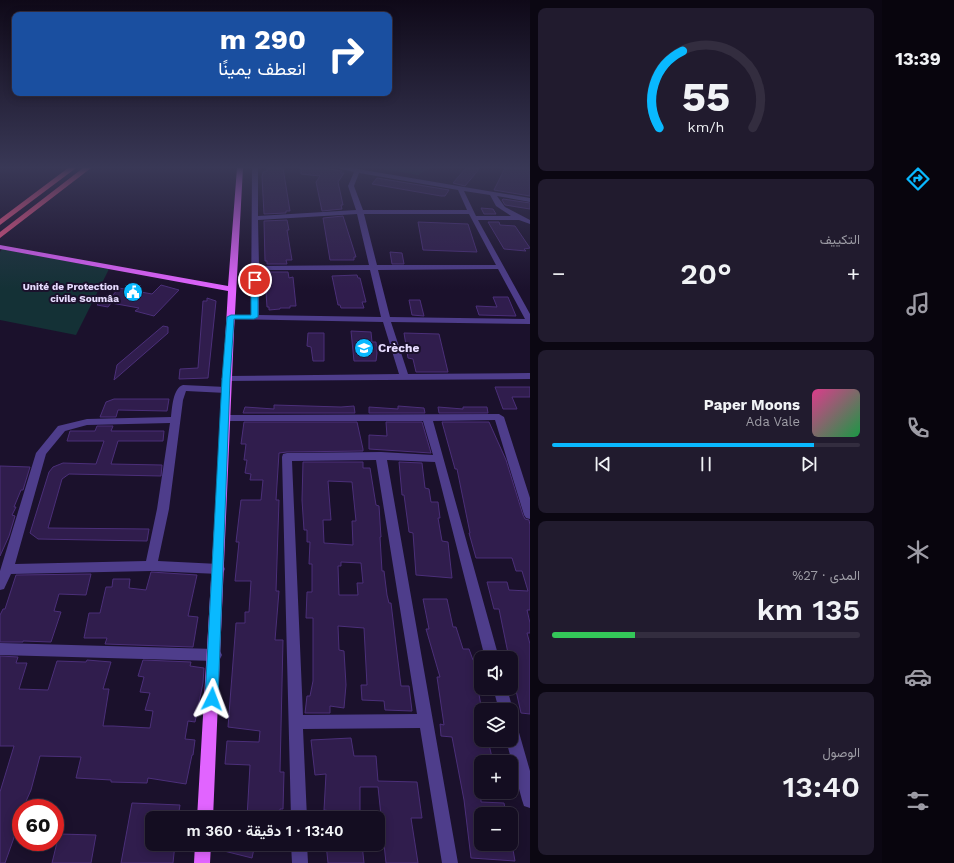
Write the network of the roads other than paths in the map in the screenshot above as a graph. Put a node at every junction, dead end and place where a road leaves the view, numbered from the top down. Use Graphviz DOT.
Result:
graph roads {
  1 [pos="20,208"];
  2 [pos="36,208"];
  3 [pos="237,208"];
  4 [pos="255,208"];
  5 [pos="359,208"];
  6 [pos="469,208"];
  7 [pos="501,208"];
  8 [pos="360,212"];
  9 [pos="472,215"];
  10 [pos="255,218"];
  11 [pos="519,218"];
  12 [pos="530,222"];
  13 [pos="0,223"];
  14 [pos="0,236"];
  15 [pos="0,247"];
  16 [pos="501,267"];
  17 [pos="255,268"];
  18 [pos="374,268"];
  19 [pos="231,289"];
  20 [pos="231,317"];
  21 [pos="254,317"];
  22 [pos="386,319"];
  23 [pos="530,322"];
  24 [pos="530,376"];
  25 [pos="404,378"];
  26 [pos="226,385"];
  27 [pos="225,418"];
  28 [pos="427,418"];
  29 [pos="176,420"];
  30 [pos="380,456"];
  31 [pos="439,459"];
  32 [pos="530,515"];
  33 [pos="151,566"];
  34 [pos="7,569"];
  35 [pos="219,569"];
  36 [pos="0,585"];
  37 [pos="0,649"];
  38 [pos="490,651"];
  39 [pos="215,655"];
  40 [pos="426,721"];
  41 [pos="296,722"];
  42 [pos="516,747"];
  43 [pos="530,800"];
  44 [pos="205,811"];
  45 [pos="299,811"];
  46 [pos="203,851"];
  47 [pos="299,851"];
  48 [pos="202,863"];
  49 [pos="300,863"];
  50 [pos="450,863"];
  1 -- 13 [label="highway"];
  2 -- 14 [label="highway"];
  3 -- 19 [label="main road"];
  4 -- 10 [label="street"];
  5 -- 8 [label="street"];
  6 -- 9 [label="street"];
  7 -- 11 [label="street"];
  8 -- 9 [label="street"];
  8 -- 10 [label="street"];
  8 -- 18 [label="street"];
  9 -- 11 [label="street"];
  9 -- 16 [label="street"];
  10 -- 17 [label="street"];
  11 -- 12 [label="street"];
  15 -- 19 [label="main road"];
  16 -- 18 [label="street"];
  16 -- 23 [label="street"];
  17 -- 18 [label="street"];
  17 -- 21 [label="street"];
  18 -- 22 [label="street"];
  19 -- 20 [label="main road"];
  20 -- 21 [label="street"];
  20 -- 26 [label="main road"];
  21 -- 22 [label="street"];
  22 -- 23 [label="street"];
  22 -- 25 [label="street"];
  24 -- 25 [label="street"];
  25 -- 26 [label="street"];
  26 -- 27 [label="main road"];
  26 -- 29 [label="street"];
  27 -- 28 [label="street"];
  27 -- 35 [label="main road"];
  28 -- 31 [label="street"];
  28 -- 32 [label="street"];
  29 -- 33 [label="street"];
  29 -- 34 [label="street"];
  30 -- 31 [label="street"];
  30 -- 40 [label="street"];
  30 -- 41 [label="street"];
  31 -- 38 [label="street"];
  33 -- 34 [label="street"];
  33 -- 35 [label="street"];
  34 -- 36 [label="street"];
  35 -- 39 [label="main road"];
  37 -- 39 [label="street"];
  39 -- 44 [label="main road"];
  40 -- 41 [label="street"];
  40 -- 50 [label="street"];
  41 -- 45 [label="street"];
  42 -- 43 [label="street"];
  46 -- 48 [label="main road"];
  47 -- 49 [label="street"];
}
